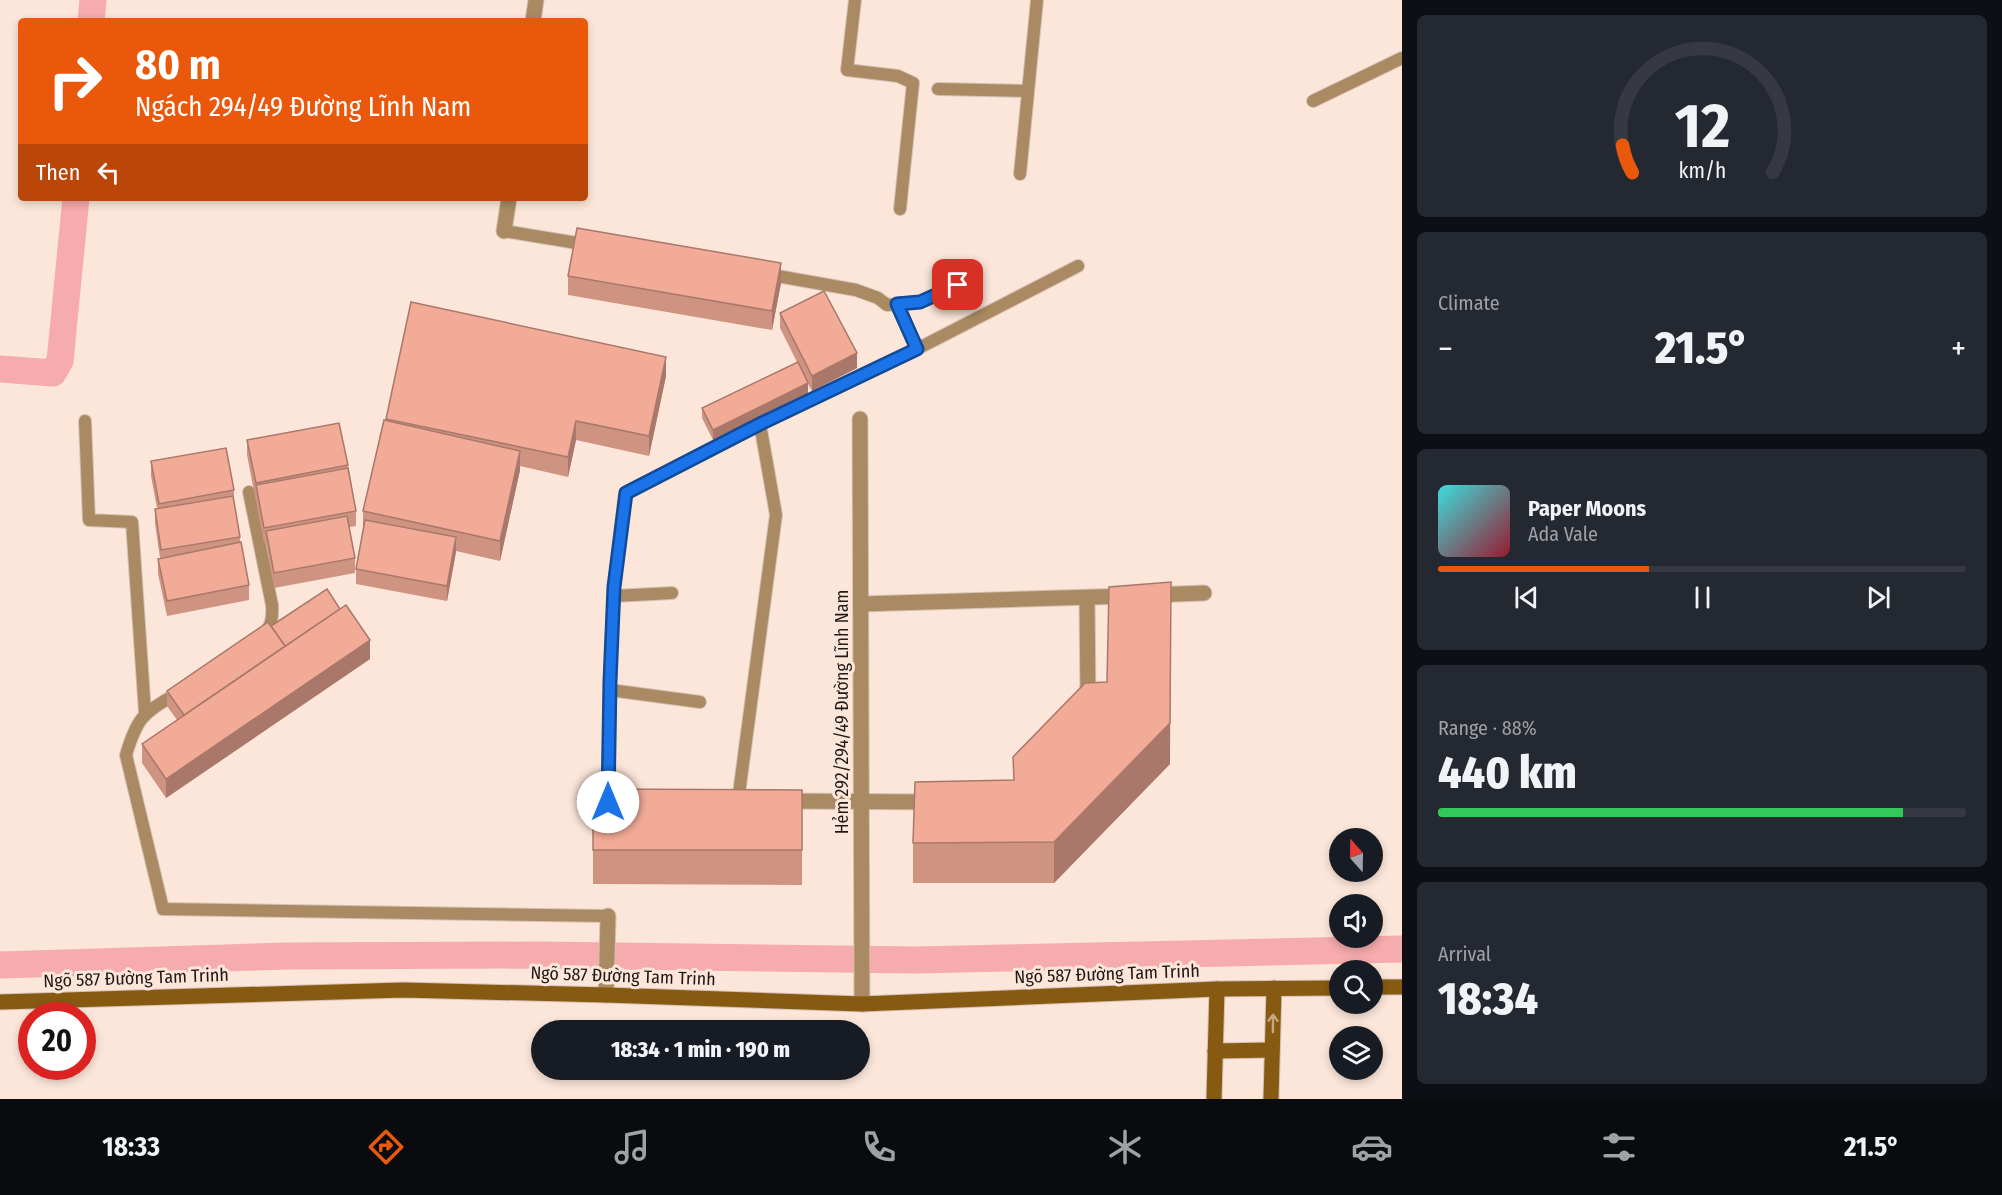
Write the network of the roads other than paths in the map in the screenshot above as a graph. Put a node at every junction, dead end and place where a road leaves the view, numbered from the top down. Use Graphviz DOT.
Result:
graph roads {
  1 [pos="536,0"];
  2 [pos="855,0"];
  3 [pos="1037,0"];
  4 [pos="533,18"];
  5 [pos="1402,58"];
  6 [pos="938,89"];
  7 [pos="1028,91"];
  8 [pos="1313,101"];
  9 [pos="1020,174"];
  10 [pos="509,201"];
  11 [pos="900,209"];
  12 [pos="504,231"];
  13 [pos="598,246"];
  14 [pos="1078,266"];
  15 [pos="750,272"];
  16 [pos="958,285"];
  17 [pos="897,304"];
  18 [pos="917,349"];
  19 [pos="860,420"];
  20 [pos="85,421"];
  21 [pos="760,424"];
  22 [pos="249,492"];
  23 [pos="672,593"];
  24 [pos="1204,593"];
  25 [pos="614,596"];
  26 [pos="1087,598"];
  27 [pos="861,604"];
  28 [pos="251,645"];
  29 [pos="193,682"];
  30 [pos="610,690"];
  31 [pos="700,702"];
  32 [pos="145,713"];
  33 [pos="1088,713"];
  34 [pos="738,801"];
  35 [pos="771,801"];
  36 [pos="609,802"];
  37 [pos="862,802"];
  38 [pos="944,802"];
  39 [pos="608,916"];
  40 [pos="1329,987"];
  41 [pos="1383,987"];
  42 [pos="1402,987"];
  43 [pos="1274,988"];
  44 [pos="1217,989"];
  45 [pos="606,995"];
  46 [pos="0,1002"];
  47 [pos="862,1004"];
  48 [pos="1272,1050"];
  49 [pos="1215,1051"];
  50 [pos="1214,1099"];
  51 [pos="1271,1099"];
  1 -- 4 [label="street"];
  2 -- 11 [label="lane"];
  3 -- 7 [label="lane"];
  5 -- 8 [label="lane"];
  6 -- 7 [label="lane"];
  7 -- 9 [label="lane"];
  10 -- 12 [label="street"];
  12 -- 13 [label="lane"];
  14 -- 18 [label="lane"];
  15 -- 17 [label="lane"];
  16 -- 17 [label="lane"];
  17 -- 18 [label="lane"];
  18 -- 21 [label="lane"];
  19 -- 27 [label="street, Hẻm 292/294/49 Đường Lĩnh Nam"];
  20 -- 32 [label="lane"];
  21 -- 25 [label="lane"];
  21 -- 34 [label="lane"];
  22 -- 28 [label="lane"];
  23 -- 25 [label="lane"];
  24 -- 26 [label="street"];
  25 -- 30 [label="lane"];
  26 -- 27 [label="street"];
  26 -- 33 [label="street"];
  27 -- 37 [label="street, Hẻm 292/294/49 Đường Lĩnh Nam"];
  29 -- 32 [label="lane"];
  30 -- 31 [label="lane"];
  30 -- 36 [label="lane"];
  32 -- 39 [label="lane"];
  35 -- 37 [label="street"];
  37 -- 38 [label="street"];
  37 -- 47 [label="street, Hẻm 292/294/49 Đường Lĩnh Nam"];
  39 -- 45 [label="street"];
  40 -- 43 [label="street, Ngõ 587 Đường Tam Trinh"];
  41 -- 42 [label="street"];
  43 -- 44 [label="street, Ngõ 587 Đường Tam Trinh"];
  48 -- 43 [label="street, one-way"];
  44 -- 47 [label="street, Ngõ 587 Đường Tam Trinh"];
  44 -- 49 [label="street"];
  45 -- 46 [label="street, Ngõ 587 Đường Tam Trinh"];
  45 -- 47 [label="street, Ngõ 587 Đường Tam Trinh"];
  48 -- 49 [label="street"];
  48 -- 51 [label="street"];
  49 -- 50 [label="street"];
}
